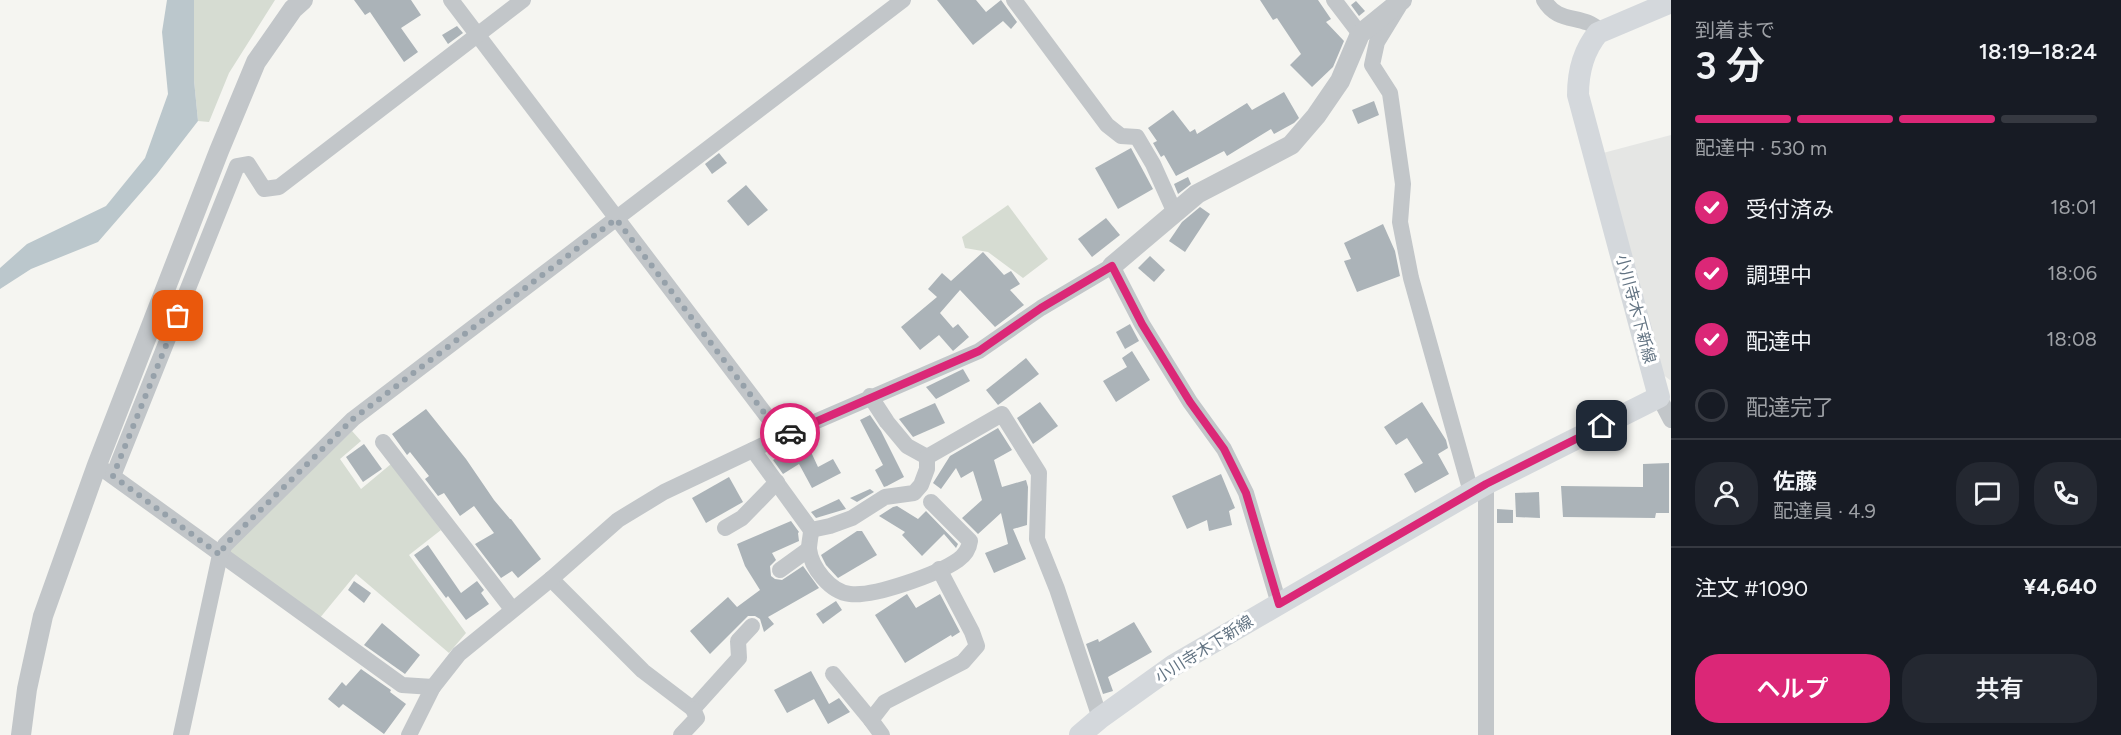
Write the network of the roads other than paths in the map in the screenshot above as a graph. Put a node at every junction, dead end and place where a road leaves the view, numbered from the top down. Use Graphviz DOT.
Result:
graph roads {
  1 [pos="303,0"];
  2 [pos="451,0"];
  3 [pos="524,0"];
  4 [pos="903,0"];
  5 [pos="1014,0"];
  6 [pos="1334,0"];
  7 [pos="1402,0"];
  8 [pos="1544,0"];
  9 [pos="1671,2"];
  10 [pos="1601,32"];
  11 [pos="1360,34"];
  12 [pos="478,36"];
  13 [pos="1175,213"];
  14 [pos="616,219"];
  15 [pos="1112,266"];
  16 [pos="1665,395"];
  17 [pos="870,396"];
  18 [pos="1671,420"];
  19 [pos="782,436"];
  20 [pos="383,442"];
  21 [pos="753,450"];
  22 [pos="927,457"];
  23 [pos="105,471"];
  24 [pos="777,482"];
  25 [pos="1479,488"];
  26 [pos="932,502"];
  27 [pos="725,528"];
  28 [pos="811,530"];
  29 [pos="809,549"];
  30 [pos="220,555"];
  31 [pos="939,569"];
  32 [pos="780,570"];
  33 [pos="551,579"];
  34 [pos="1279,604"];
  35 [pos="512,609"];
  36 [pos="752,626"];
  37 [pos="833,674"];
  38 [pos="433,687"];
  39 [pos="693,709"];
  40 [pos="1100,718"];
  41 [pos="871,720"];
  42 [pos="21,735"];
  43 [pos="181,735"];
  44 [pos="409,735"];
  45 [pos="681,735"];
  46 [pos="882,735"];
  47 [pos="1080,735"];
  48 [pos="1486,735"];
  1 -- 23 [label="street"];
  2 -- 12 [label="street"];
  3 -- 12 [label="street"];
  4 -- 14 [label="street"];
  5 -- 13 [label="street"];
  6 -- 11 [label="street"];
  7 -- 11 [label="street"];
  7 -- 25 [label="street"];
  8 -- 10 [label="street"];
  9 -- 10 [label="main road"];
  10 -- 16 [label="main road, 小川寺木下新線"];
  11 -- 13 [label="street"];
  12 -- 14 [label="street"];
  12 -- 23 [label="street"];
  13 -- 15 [label="street"];
  14 -- 19 [label="street"];
  14 -- 30 [label="street"];
  15 -- 17 [label="street"];
  15 -- 34 [label="street"];
  16 -- 18 [label="street"];
  16 -- 25 [label="main road, 小川寺木下新線"];
  17 -- 19 [label="street"];
  17 -- 22 [label="street"];
  19 -- 21 [label="street"];
  20 -- 35 [label="street"];
  21 -- 24 [label="street"];
  21 -- 33 [label="street"];
  22 -- 28 [label="street"];
  22 -- 40 [label="street"];
  23 -- 30 [label="street"];
  23 -- 42 [label="street"];
  24 -- 27 [label="street"];
  24 -- 28 [label="street"];
  25 -- 34 [label="main road, 小川寺木下新線"];
  25 -- 48 [label="street"];
  26 -- 31 [label="street"];
  28 -- 29 [label="street"];
  29 -- 31 [label="street"];
  29 -- 32 [label="street"];
  30 -- 38 [label="street"];
  30 -- 43 [label="street"];
  31 -- 41 [label="street"];
  33 -- 35 [label="street"];
  33 -- 39 [label="street"];
  34 -- 40 [label="main road, 小川寺木下新線"];
  35 -- 38 [label="street"];
  36 -- 39 [label="street"];
  37 -- 41 [label="street"];
  38 -- 44 [label="street"];
  39 -- 45 [label="street"];
  40 -- 47 [label="main road, 小川寺木下新線"];
  41 -- 46 [label="street"];
}
